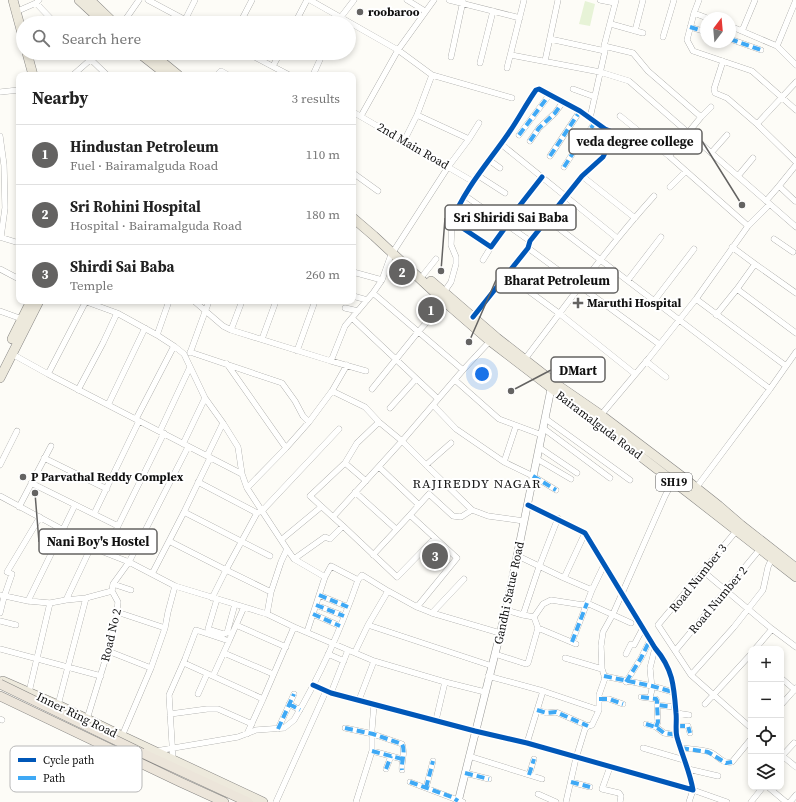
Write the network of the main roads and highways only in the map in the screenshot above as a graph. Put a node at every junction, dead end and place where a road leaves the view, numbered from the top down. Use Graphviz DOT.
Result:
graph roads {
  1 [pos="13,0"];
  2 [pos="18,0"];
  3 [pos="79,0"];
  4 [pos="90,0"];
  5 [pos="17,16"];
  6 [pos="22,16"];
  7 [pos="99,16"];
  8 [pos="101,16"];
  9 [pos="29,60"];
  10 [pos="33,60"];
  11 [pos="147,60"];
  12 [pos="160,60"];
  13 [pos="32,72"];
  14 [pos="36,72"];
  15 [pos="160,72"];
  16 [pos="174,72"];
  17 [pos="356,213"];
  18 [pos="356,220"];
  19 [pos="394,251"];
  20 [pos="30,304"];
  21 [pos="37,304"];
  22 [pos="0,364"];
  23 [pos="0,378"];
  24 [pos="554,387"];
  25 [pos="796,568"];
  26 [pos="796,577"];
  27 [pos="1,683"];
  28 [pos="0,696"];
  29 [pos="105,746"];
  30 [pos="128,746"];
  31 [pos="142,753"];
  32 [pos="142,764"];
  33 [pos="224,802"];
  34 [pos="248,802"];
  35 [pos="263,802"];
  1 -- 5 [label="main road"];
  2 -- 6 [label="main road"];
  3 -- 7 [label="main road"];
  4 -- 8 [label="main road"];
  9 -- 13 [label="main road"];
  10 -- 14 [label="main road"];
  11 -- 15 [label="main road"];
  12 -- 16 [label="main road"];
  17 -- 19 [label="main road, Bairamalguda Road / SH19"];
  18 -- 19 [label="main road, Bairamalguda Road / SH19"];
  19 -- 24 [label="main road, Bairamalguda Road / SH19"];
  19 -- 24 [label="main road, Bairamalguda Road / SH19"];
  20 -- 22 [label="main road"];
  21 -- 23 [label="main road"];
  24 -- 25 [label="main road, Bairamalguda Road / SH19"];
  24 -- 26 [label="main road, Bairamalguda Road / SH19"];
  27 -- 30 [label="highway, bridge"];
  27 -- 35 [label="main road, Inner Ring Road"];
  28 -- 29 [label="highway, Inner Ring Road"];
  31 -- 34 [label="highway, bridge"];
  32 -- 33 [label="highway, Inner Ring Road"];
}
